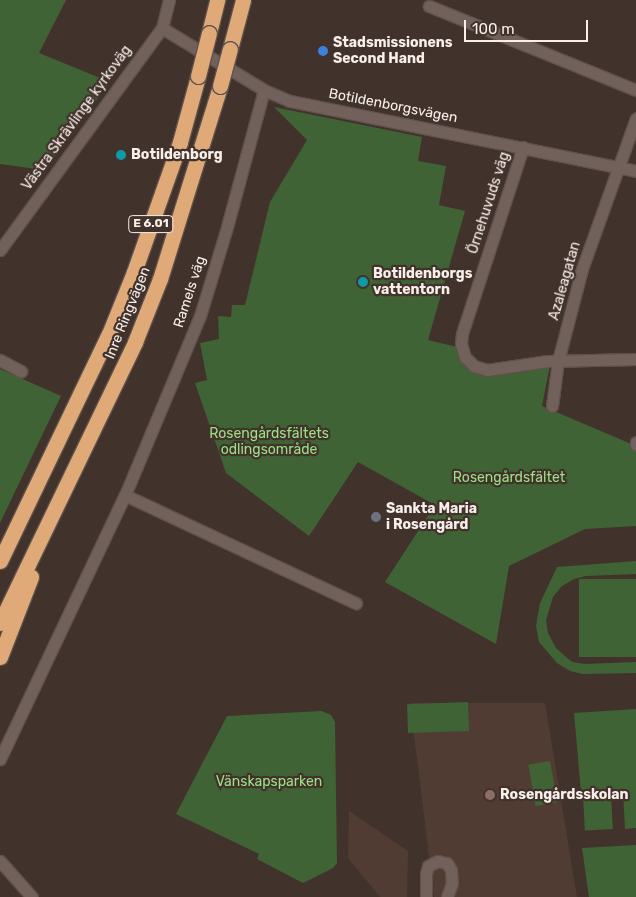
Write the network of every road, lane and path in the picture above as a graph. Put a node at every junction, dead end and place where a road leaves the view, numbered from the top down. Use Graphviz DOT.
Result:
graph roads {
  1 [pos="169,0"];
  2 [pos="217,0"];
  3 [pos="243,0"];
  4 [pos="429,6"];
  5 [pos="162,28"];
  6 [pos="264,90"];
  7 [pos="636,90"];
  8 [pos="636,118"];
  9 [pos="523,147"];
  10 [pos="618,167"];
  11 [pos="636,171"];
  12 [pos="0,250"];
  13 [pos="636,359"];
  14 [pos="0,360"];
  15 [pos="558,361"];
  16 [pos="21,371"];
  17 [pos="552,406"];
  18 [pos="125,495"];
  19 [pos="47,522"];
  20 [pos="10,539"];
  21 [pos="0,553"];
  22 [pos="0,561"];
  23 [pos="356,603"];
  24 [pos="0,622"];
  25 [pos="0,657"];
  26 [pos="0,759"];
  27 [pos="0,862"];
  28 [pos="32,897"];
  29 [pos="426,897"];
  30 [pos="446,897"];
  1 -- 5 [label="street, Västra Skrävlinge kyrkoväg"];
  2 -- 20 [label="highway, Inre Ringvägen / E 6.01, bridge"];
  3 -- 19 [label="highway, Inre Ringvägen / E 6.01, bridge"];
  4 -- 7 [label="street"];
  5 -- 6 [label="street, Botildenborgsvägen"];
  5 -- 12 [label="street, Västra Skrävlinge kyrkoväg"];
  6 -- 9 [label="street, Botildenborgsvägen"];
  6 -- 18 [label="street, Ramels väg"];
  8 -- 10 [label="street, Azaleagatan"];
  9 -- 10 [label="street, Botildenborgsvägen"];
  9 -- 15 [label="street, Örnehuvuds väg"];
  10 -- 11 [label="street, Botildenborgsvägen"];
  10 -- 15 [label="street, Azaleagatan"];
  13 -- 15 [label="street, Örnehuvuds väg"];
  14 -- 16 [label="street"];
  15 -- 17 [label="street, Azaleagatan"];
  18 -- 23 [label="street"];
  18 -- 26 [label="street, Ramels väg"];
  19 -- 24 [label="highway, Inre Ringvägen / E 6.01"];
  19 -- 25 [label="highway"];
  20 -- 21 [label="highway"];
  20 -- 22 [label="highway, Inre Ringvägen / E 6.01"];
  27 -- 28 [label="street"];
  29 -- 30 [label="street"];
}
